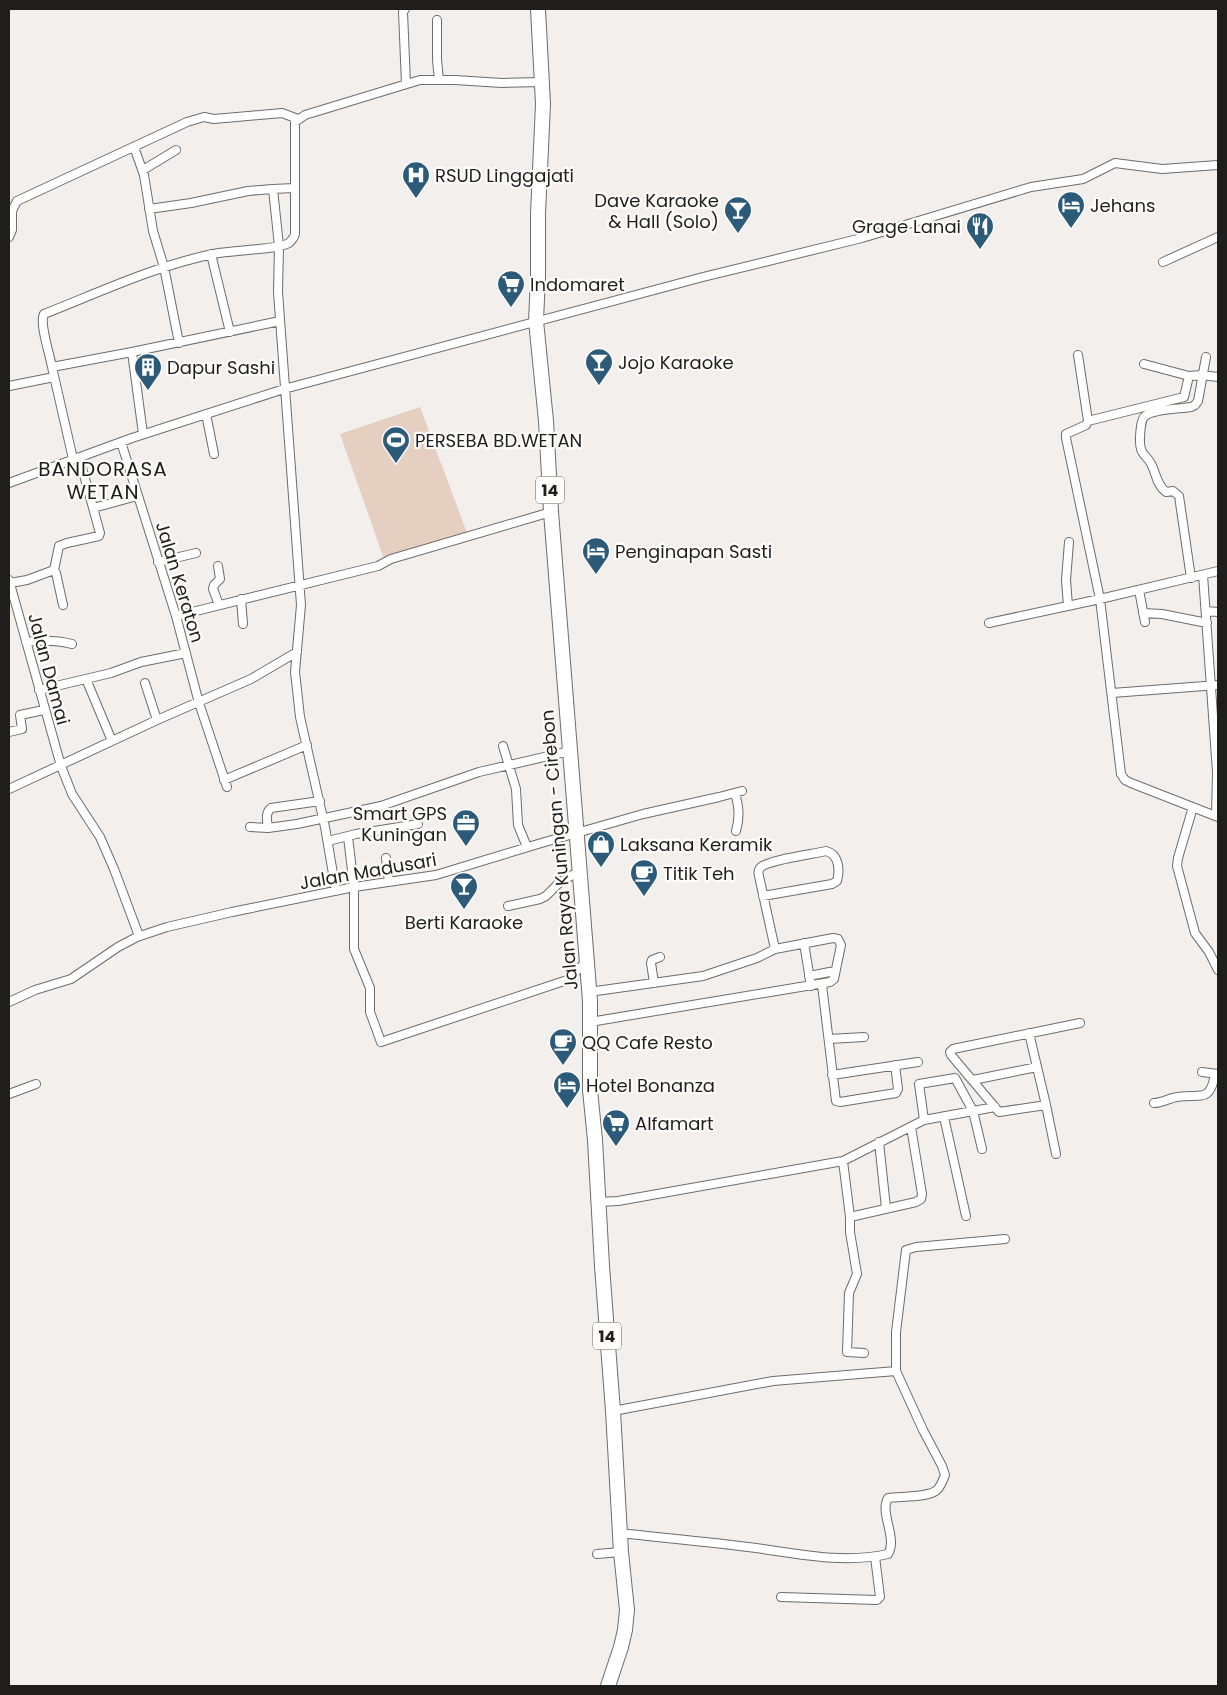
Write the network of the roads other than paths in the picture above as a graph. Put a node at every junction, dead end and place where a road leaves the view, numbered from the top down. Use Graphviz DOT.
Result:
graph roads {
  1 [pos="405,9"];
  2 [pos="538,9"];
  3 [pos="437,20"];
  4 [pos="439,80"];
  5 [pos="543,82"];
  6 [pos="406,84"];
  7 [pos="298,119"];
  8 [pos="134,147"];
  9 [pos="176,150"];
  10 [pos="1218,165"];
  11 [pos="143,170"];
  12 [pos="294,188"];
  13 [pos="273,189"];
  14 [pos="149,209"];
  15 [pos="1218,237"];
  16 [pos="9,238"];
  17 [pos="278,246"];
  18 [pos="212,254"];
  19 [pos="1163,262"];
  20 [pos="164,267"];
  21 [pos="280,321"];
  22 [pos="536,321"];
  23 [pos="230,332"];
  24 [pos="179,343"];
  25 [pos="132,352"];
  26 [pos="1078,355"];
  27 [pos="1206,357"];
  28 [pos="1144,364"];
  29 [pos="52,367"];
  30 [pos="1201,375"];
  31 [pos="1189,376"];
  32 [pos="54,377"];
  33 [pos="1218,377"];
  34 [pos="9,386"];
  35 [pos="284,388"];
  36 [pos="206,414"];
  37 [pos="1088,421"];
  38 [pos="142,434"];
  39 [pos="121,442"];
  40 [pos="214,454"];
  41 [pos="76,458"];
  42 [pos="9,483"];
  43 [pos="137,496"];
  44 [pos="93,508"];
  45 [pos="551,512"];
  46 [pos="1069,542"];
  47 [pos="196,553"];
  48 [pos="158,562"];
  49 [pos="218,566"];
  50 [pos="54,570"];
  51 [pos="1218,570"];
  52 [pos="1203,575"];
  53 [pos="1191,578"];
  54 [pos="9,582"];
  55 [pos="299,586"];
  56 [pos="1140,590"];
  57 [pos="241,599"];
  58 [pos="1100,599"];
  59 [pos="63,605"];
  60 [pos="219,605"];
  61 [pos="1068,606"];
  62 [pos="13,610"];
  63 [pos="1206,612"];
  64 [pos="1218,612"];
  65 [pos="1143,613"];
  66 [pos="176,616"];
  67 [pos="989,622"];
  68 [pos="1145,622"];
  69 [pos="1207,623"];
  70 [pos="243,624"];
  71 [pos="26,642"];
  72 [pos="72,644"];
  73 [pos="297,652"];
  74 [pos="186,653"];
  75 [pos="1214,657"];
  76 [pos="86,679"];
  77 [pos="145,684"];
  78 [pos="1215,686"];
  79 [pos="39,690"];
  80 [pos="1112,693"];
  81 [pos="199,703"];
  82 [pos="44,710"];
  83 [pos="157,720"];
  84 [pos="9,732"];
  85 [pos="112,741"];
  86 [pos="307,745"];
  87 [pos="503,746"];
  88 [pos="570,751"];
  89 [pos="60,766"];
  90 [pos="508,766"];
  91 [pos="1217,768"];
  92 [pos="9,789"];
  93 [pos="320,802"];
  94 [pos="1193,807"];
  95 [pos="1217,817"];
  96 [pos="323,818"];
  97 [pos="418,824"];
  98 [pos="250,827"];
  99 [pos="268,828"];
  100 [pos="736,832"];
  101 [pos="577,833"];
  102 [pos="348,836"];
  103 [pos="328,841"];
  104 [pos="527,847"];
  105 [pos="386,858"];
  106 [pos="580,871"];
  107 [pos="389,882"];
  108 [pos="354,887"];
  109 [pos="336,891"];
  110 [pos="763,896"];
  111 [pos="508,906"];
  112 [pos="139,936"];
  113 [pos="804,944"];
  114 [pos="775,949"];
  115 [pos="660,957"];
  116 [pos="1218,970"];
  117 [pos="835,971"];
  118 [pos="809,976"];
  119 [pos="587,977"];
  120 [pos="654,984"];
  121 [pos="822,985"];
  122 [pos="811,986"];
  123 [pos="9,1002"];
  124 [pos="590,1022"];
  125 [pos="1080,1023"];
  126 [pos="1029,1033"];
  127 [pos="864,1037"];
  128 [pos="829,1039"];
  129 [pos="918,1062"];
  130 [pos="895,1066"];
  131 [pos="1037,1067"];
  132 [pos="1202,1072"];
  133 [pos="1217,1074"];
  134 [pos="832,1075"];
  135 [pos="973,1080"];
  136 [pos="36,1084"];
  137 [pos="9,1094"];
  138 [pos="1154,1104"];
  139 [pos="1046,1105"];
  140 [pos="995,1107"];
  141 [pos="973,1111"];
  142 [pos="944,1117"];
  143 [pos="924,1120"];
  144 [pos="911,1127"];
  145 [pos="879,1142"];
  146 [pos="982,1149"];
  147 [pos="1056,1154"];
  148 [pos="843,1161"];
  149 [pos="598,1202"];
  150 [pos="886,1208"];
  151 [pos="966,1216"];
  152 [pos="850,1217"];
  153 [pos="1005,1239"];
  154 [pos="864,1353"];
  155 [pos="896,1371"];
  156 [pos="613,1411"];
  157 [pos="620,1533"];
  158 [pos="621,1552"];
  159 [pos="596,1554"];
  160 [pos="875,1557"];
  161 [pos="782,1597"];
  162 [pos="608,1686"];
  1 -- 6 [label="street"];
  2 -- 5 [label="highway, Jalan Raya Kuningan - Cirebon / 14"];
  3 -- 4 [label="street"];
  4 -- 5 [label="street"];
  4 -- 6 [label="street"];
  5 -- 22 [label="highway, Jalan Raya Kuningan - Cirebon / 14"];
  6 -- 7 [label="street"];
  7 -- 8 [label="street"];
  7 -- 12 [label="street"];
  8 -- 11 [label="street"];
  8 -- 16 [label="street"];
  9 -- 11 [label="street"];
  10 -- 22 [label="street"];
  11 -- 14 [label="street"];
  12 -- 13 [label="street"];
  12 -- 17 [label="street"];
  13 -- 14 [label="street"];
  13 -- 17 [label="street"];
  14 -- 20 [label="street"];
  15 -- 19 [label="street"];
  17 -- 18 [label="street"];
  17 -- 21 [label="street"];
  18 -- 20 [label="street"];
  18 -- 23 [label="street"];
  20 -- 24 [label="street"];
  20 -- 29 [label="street"];
  21 -- 23 [label="street"];
  21 -- 35 [label="street"];
  22 -- 35 [label="street"];
  22 -- 45 [label="highway, Jalan Raya Kuningan - Cirebon / 14"];
  23 -- 24 [label="street"];
  24 -- 25 [label="street"];
  25 -- 29 [label="street"];
  25 -- 38 [label="street"];
  26 -- 37 [label="street"];
  27 -- 30 [label="street"];
  28 -- 31 [label="street"];
  29 -- 32 [label="street"];
  30 -- 31 [label="street"];
  30 -- 33 [label="street"];
  30 -- 53 [label="street"];
  31 -- 37 [label="street"];
  32 -- 34 [label="street"];
  32 -- 41 [label="street"];
  35 -- 36 [label="street"];
  35 -- 55 [label="street"];
  36 -- 38 [label="street"];
  36 -- 40 [label="street"];
  37 -- 58 [label="street"];
  38 -- 39 [label="street"];
  39 -- 41 [label="street"];
  39 -- 43 [label="street, Jalan Keraton"];
  41 -- 42 [label="street"];
  41 -- 44 [label="street"];
  43 -- 44 [label="street"];
  43 -- 48 [label="street, Jalan Keraton"];
  44 -- 50 [label="street"];
  45 -- 55 [label="street"];
  45 -- 88 [label="highway, Jalan Raya Kuningan - Cirebon / 14"];
  46 -- 61 [label="street"];
  47 -- 48 [label="street"];
  48 -- 66 [label="street, Jalan Keraton"];
  49 -- 60 [label="street"];
  50 -- 54 [label="street"];
  50 -- 59 [label="street"];
  51 -- 52 [label="street"];
  52 -- 53 [label="street"];
  52 -- 63 [label="street"];
  53 -- 56 [label="street"];
  54 -- 62 [label="street, Jalan Damai"];
  55 -- 57 [label="street"];
  55 -- 73 [label="street"];
  56 -- 58 [label="street"];
  56 -- 65 [label="street"];
  57 -- 60 [label="street"];
  57 -- 70 [label="street"];
  58 -- 61 [label="street"];
  58 -- 80 [label="street"];
  60 -- 66 [label="street"];
  61 -- 67 [label="street"];
  62 -- 71 [label="street, Jalan Damai"];
  63 -- 64 [label="street"];
  63 -- 69 [label="street"];
  65 -- 68 [label="street"];
  65 -- 69 [label="street"];
  66 -- 74 [label="street, Jalan Keraton"];
  69 -- 75 [label="street"];
  71 -- 72 [label="street"];
  71 -- 79 [label="street, Jalan Damai"];
  73 -- 81 [label="street"];
  73 -- 86 [label="street"];
  74 -- 76 [label="street"];
  74 -- 81 [label="street, Jalan Keraton"];
  75 -- 78 [label="street"];
  76 -- 79 [label="street"];
  76 -- 85 [label="street"];
  77 -- 83 [label="street"];
  78 -- 80 [label="street"];
  78 -- 91 [label="street"];
  79 -- 82 [label="street, Jalan Damai"];
  80 -- 94 [label="street"];
  81 -- 83 [label="street"];
  81 -- 86 [label="street, Jalan Keraton"];
  82 -- 84 [label="street"];
  82 -- 89 [label="street, Jalan Damai"];
  83 -- 85 [label="street"];
  85 -- 89 [label="street"];
  86 -- 93 [label="street"];
  87 -- 90 [label="street"];
  88 -- 90 [label="street"];
  88 -- 101 [label="highway, Jalan Raya Kuningan - Cirebon / 14"];
  89 -- 92 [label="street"];
  89 -- 112 [label="street, Jalan Damai"];
  90 -- 96 [label="street"];
  90 -- 104 [label="street"];
  91 -- 95 [label="street"];
  93 -- 96 [label="street"];
  93 -- 99 [label="street"];
  94 -- 95 [label="street"];
  94 -- 116 [label="street"];
  96 -- 99 [label="street"];
  96 -- 103 [label="street"];
  97 -- 102 [label="street"];
  98 -- 99 [label="street"];
  100 -- 101 [label="street, Jalan Madusari"];
  101 -- 104 [label="street, Jalan Madusari"];
  101 -- 106 [label="highway, Jalan Raya Kuningan - Cirebon / 14"];
  102 -- 103 [label="street"];
  102 -- 108 [label="street"];
  103 -- 109 [label="street"];
  104 -- 107 [label="street, Jalan Madusari"];
  105 -- 107 [label="street"];
  106 -- 111 [label="street"];
  106 -- 119 [label="highway, Jalan Raya Kuningan - Cirebon / 14"];
  107 -- 108 [label="street, Jalan Madusari"];
  108 -- 109 [label="street, Jalan Madusari"];
  108 -- 119 [label="street"];
  109 -- 112 [label="street, Jalan Madusari"];
  110 -- 110 [label="street"];
  110 -- 114 [label="street"];
  112 -- 123 [label="street, Jalan Madusari"];
  113 -- 114 [label="street"];
  113 -- 117 [label="street"];
  113 -- 118 [label="street"];
  114 -- 120 [label="street"];
  115 -- 120 [label="street"];
  117 -- 118 [label="street"];
  117 -- 121 [label="street"];
  118 -- 122 [label="street"];
  119 -- 120 [label="street"];
  119 -- 124 [label="highway, Jalan Raya Kuningan - Cirebon / 14"];
  121 -- 122 [label="street"];
  121 -- 128 [label="street"];
  122 -- 124 [label="street"];
  124 -- 149 [label="highway, Jalan Raya Kuningan - Cirebon / 14"];
  125 -- 126 [label="street"];
  126 -- 131 [label="street"];
  126 -- 135 [label="street"];
  127 -- 128 [label="street"];
  128 -- 134 [label="street"];
  129 -- 130 [label="street"];
  130 -- 134 [label="street"];
  130 -- 134 [label="street"];
  131 -- 135 [label="street"];
  131 -- 139 [label="street"];
  132 -- 133 [label="street"];
  133 -- 138 [label="street"];
  135 -- 140 [label="street"];
  136 -- 137 [label="street"];
  139 -- 140 [label="street"];
  139 -- 147 [label="street"];
  140 -- 141 [label="street"];
  141 -- 142 [label="street"];
  141 -- 143 [label="street"];
  141 -- 146 [label="street"];
  142 -- 143 [label="street"];
  142 -- 151 [label="street"];
  143 -- 144 [label="street"];
  144 -- 145 [label="street"];
  144 -- 150 [label="street"];
  145 -- 148 [label="street"];
  145 -- 150 [label="street"];
  148 -- 149 [label="street"];
  148 -- 152 [label="street"];
  149 -- 156 [label="highway, Jalan Raya Kuningan - Cirebon / 14"];
  150 -- 152 [label="street"];
  152 -- 154 [label="street"];
  153 -- 155 [label="street"];
  155 -- 156 [label="street"];
  155 -- 160 [label="street"];
  156 -- 157 [label="highway, Jalan Raya Kuningan - Cirebon / 14"];
  157 -- 158 [label="highway, Jalan Raya Kuningan - Cirebon / 14"];
  157 -- 160 [label="street"];
  158 -- 159 [label="street"];
  158 -- 162 [label="highway, Jalan Raya Kuningan - Cirebon / 14"];
  160 -- 161 [label="street"];
}
